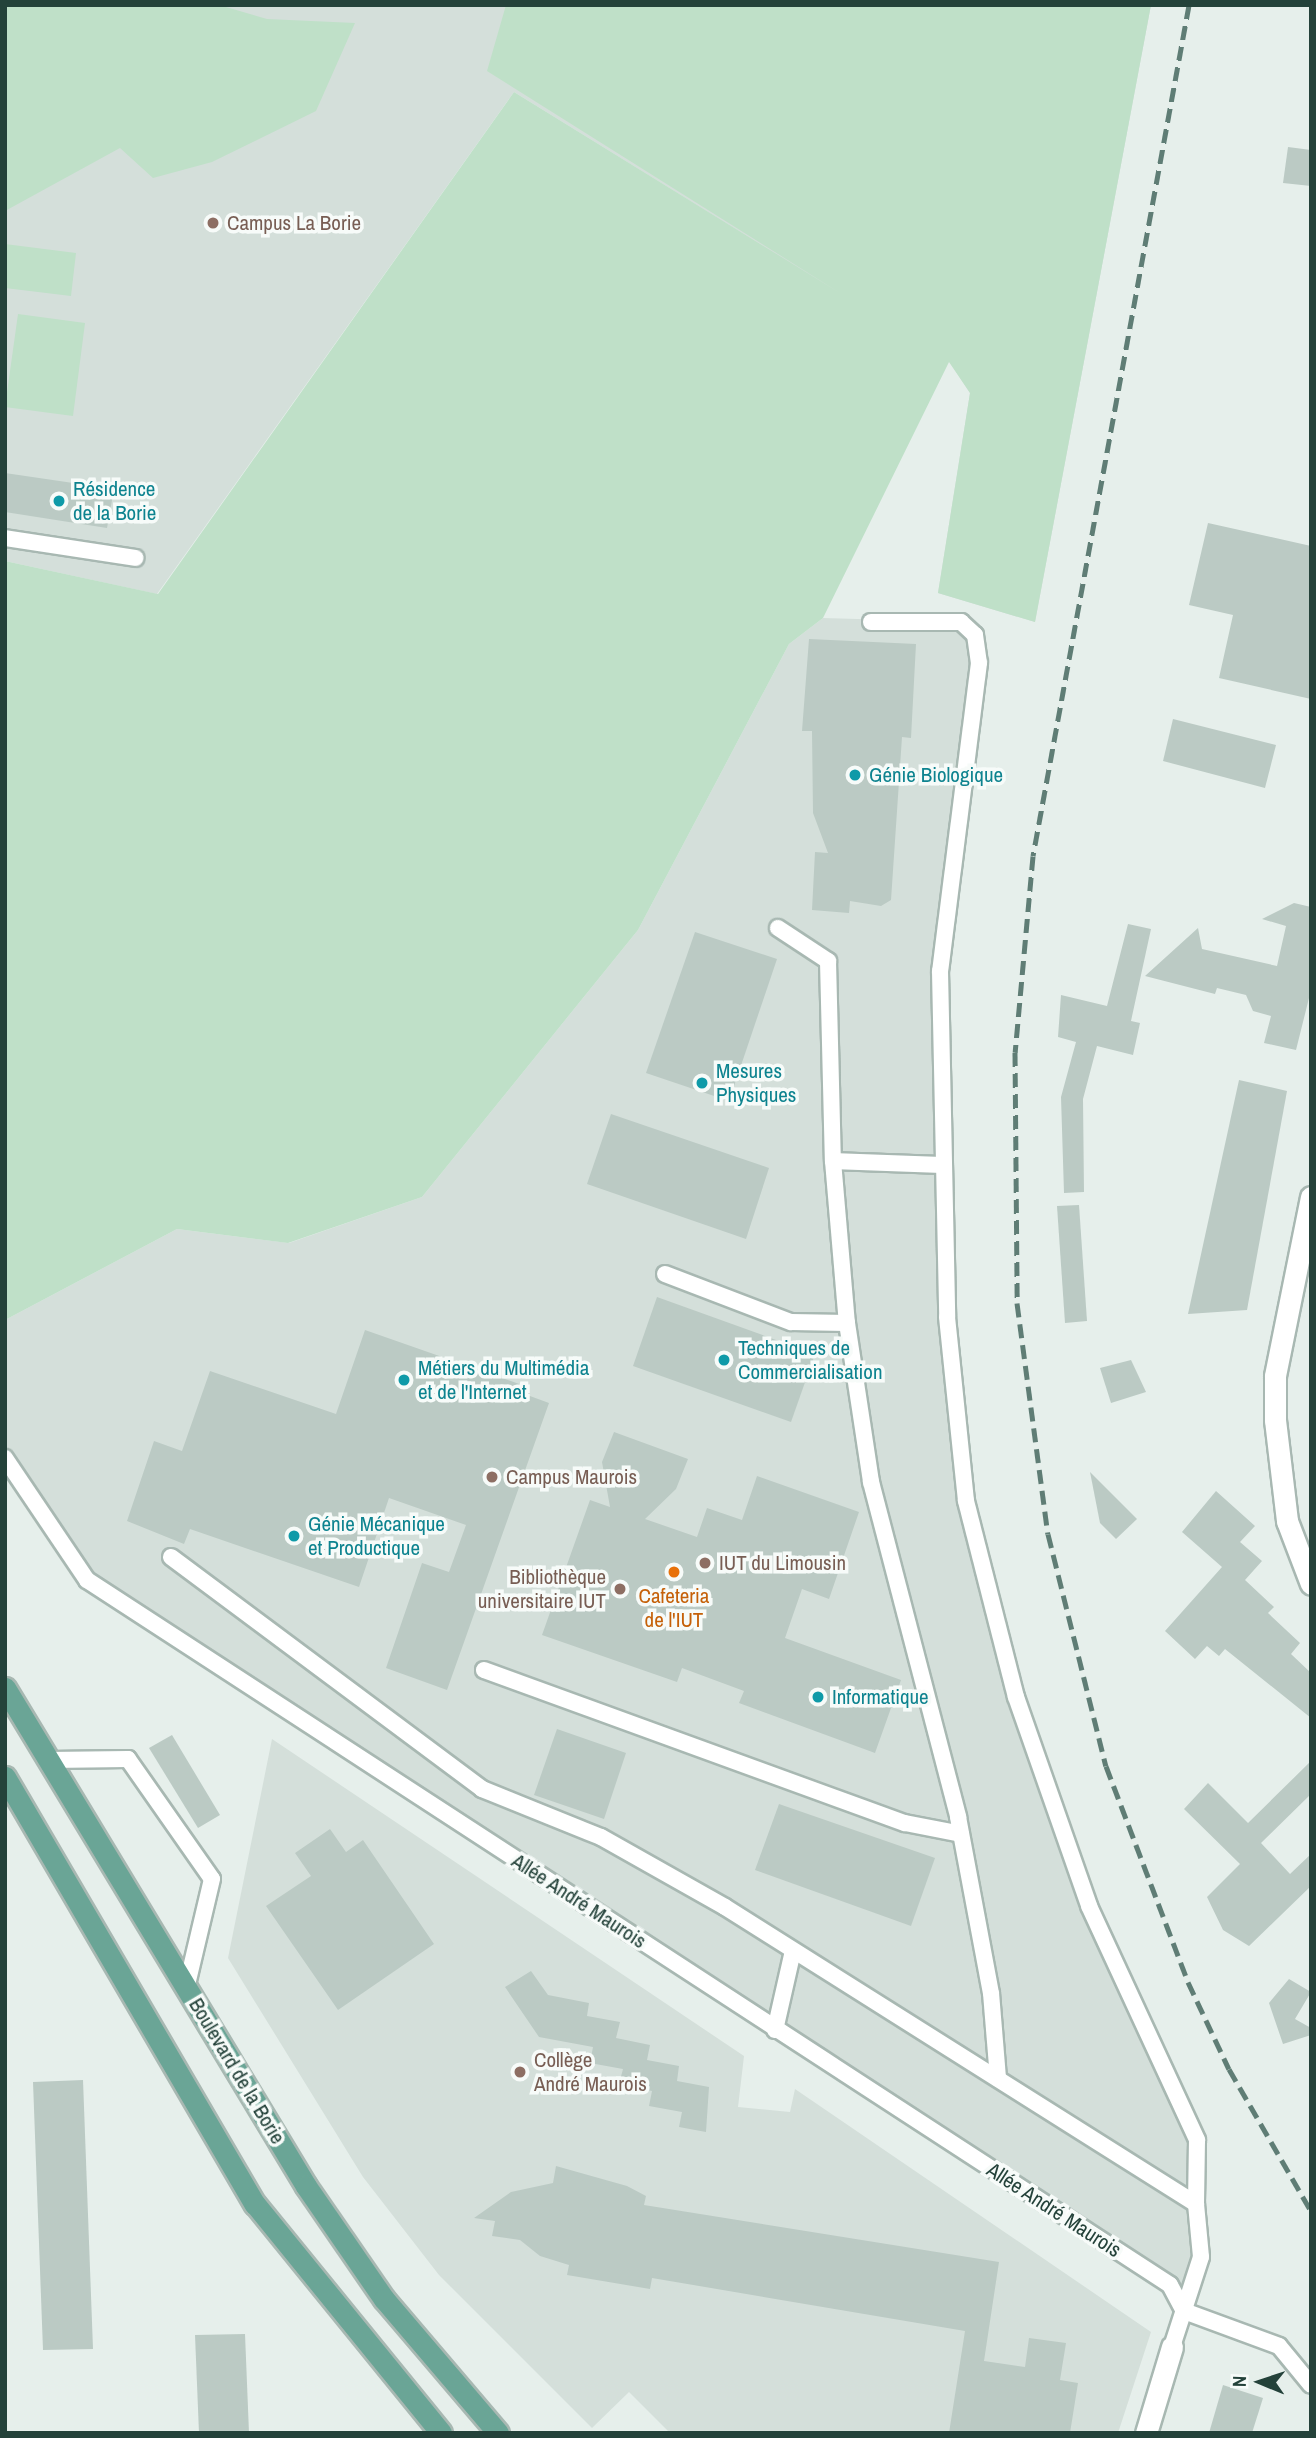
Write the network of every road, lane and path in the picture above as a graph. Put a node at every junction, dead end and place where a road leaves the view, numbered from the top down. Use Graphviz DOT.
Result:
graph roads {
  1 [pos="5,538"];
  2 [pos="135,558"];
  3 [pos="871,622"];
  4 [pos="778,928"];
  5 [pos="833,1161"];
  6 [pos="941,1165"];
  7 [pos="1311,1197"];
  8 [pos="665,1274"];
  9 [pos="848,1323"];
  10 [pos="5,1458"];
  11 [pos="171,1557"];
  12 [pos="1311,1584"];
  13 [pos="484,1671"];
  14 [pos="5,1688"];
  15 [pos="49,1760"];
  16 [pos="5,1777"];
  17 [pos="961,1834"];
  18 [pos="793,1951"];
  19 [pos="187,1985"];
  20 [pos="775,2030"];
  21 [pos="998,2079"];
  22 [pos="1196,2204"];
  23 [pos="1184,2311"];
  24 [pos="1172,2347"];
  25 [pos="1311,2385"];
  26 [pos="441,2433"];
  27 [pos="498,2433"];
  28 [pos="1146,2433"];
  1 -- 2 [label="lane"];
  3 -- 6 [label="lane"];
  4 -- 5 [label="lane"];
  5 -- 6 [label="lane"];
  5 -- 9 [label="lane"];
  6 -- 22 [label="lane"];
  7 -- 12 [label="street"];
  8 -- 9 [label="lane"];
  9 -- 17 [label="lane"];
  10 -- 20 [label="lane, Allée André Maurois"];
  11 -- 18 [label="lane"];
  13 -- 17 [label="lane"];
  14 -- 15 [label="main road, Boulevard de la Borie"];
  15 -- 19 [label="main road, Boulevard de la Borie"];
  15 -- 19 [label="lane"];
  16 -- 26 [label="main road"];
  17 -- 21 [label="lane"];
  18 -- 20 [label="lane"];
  18 -- 21 [label="lane"];
  19 -- 27 [label="main road, Boulevard de la Borie"];
  20 -- 23 [label="lane, Allée André Maurois"];
  21 -- 22 [label="lane"];
  22 -- 23 [label="lane"];
  23 -- 24 [label="lane"];
  23 -- 25 [label="lane"];
  24 -- 28 [label="street"];
}
